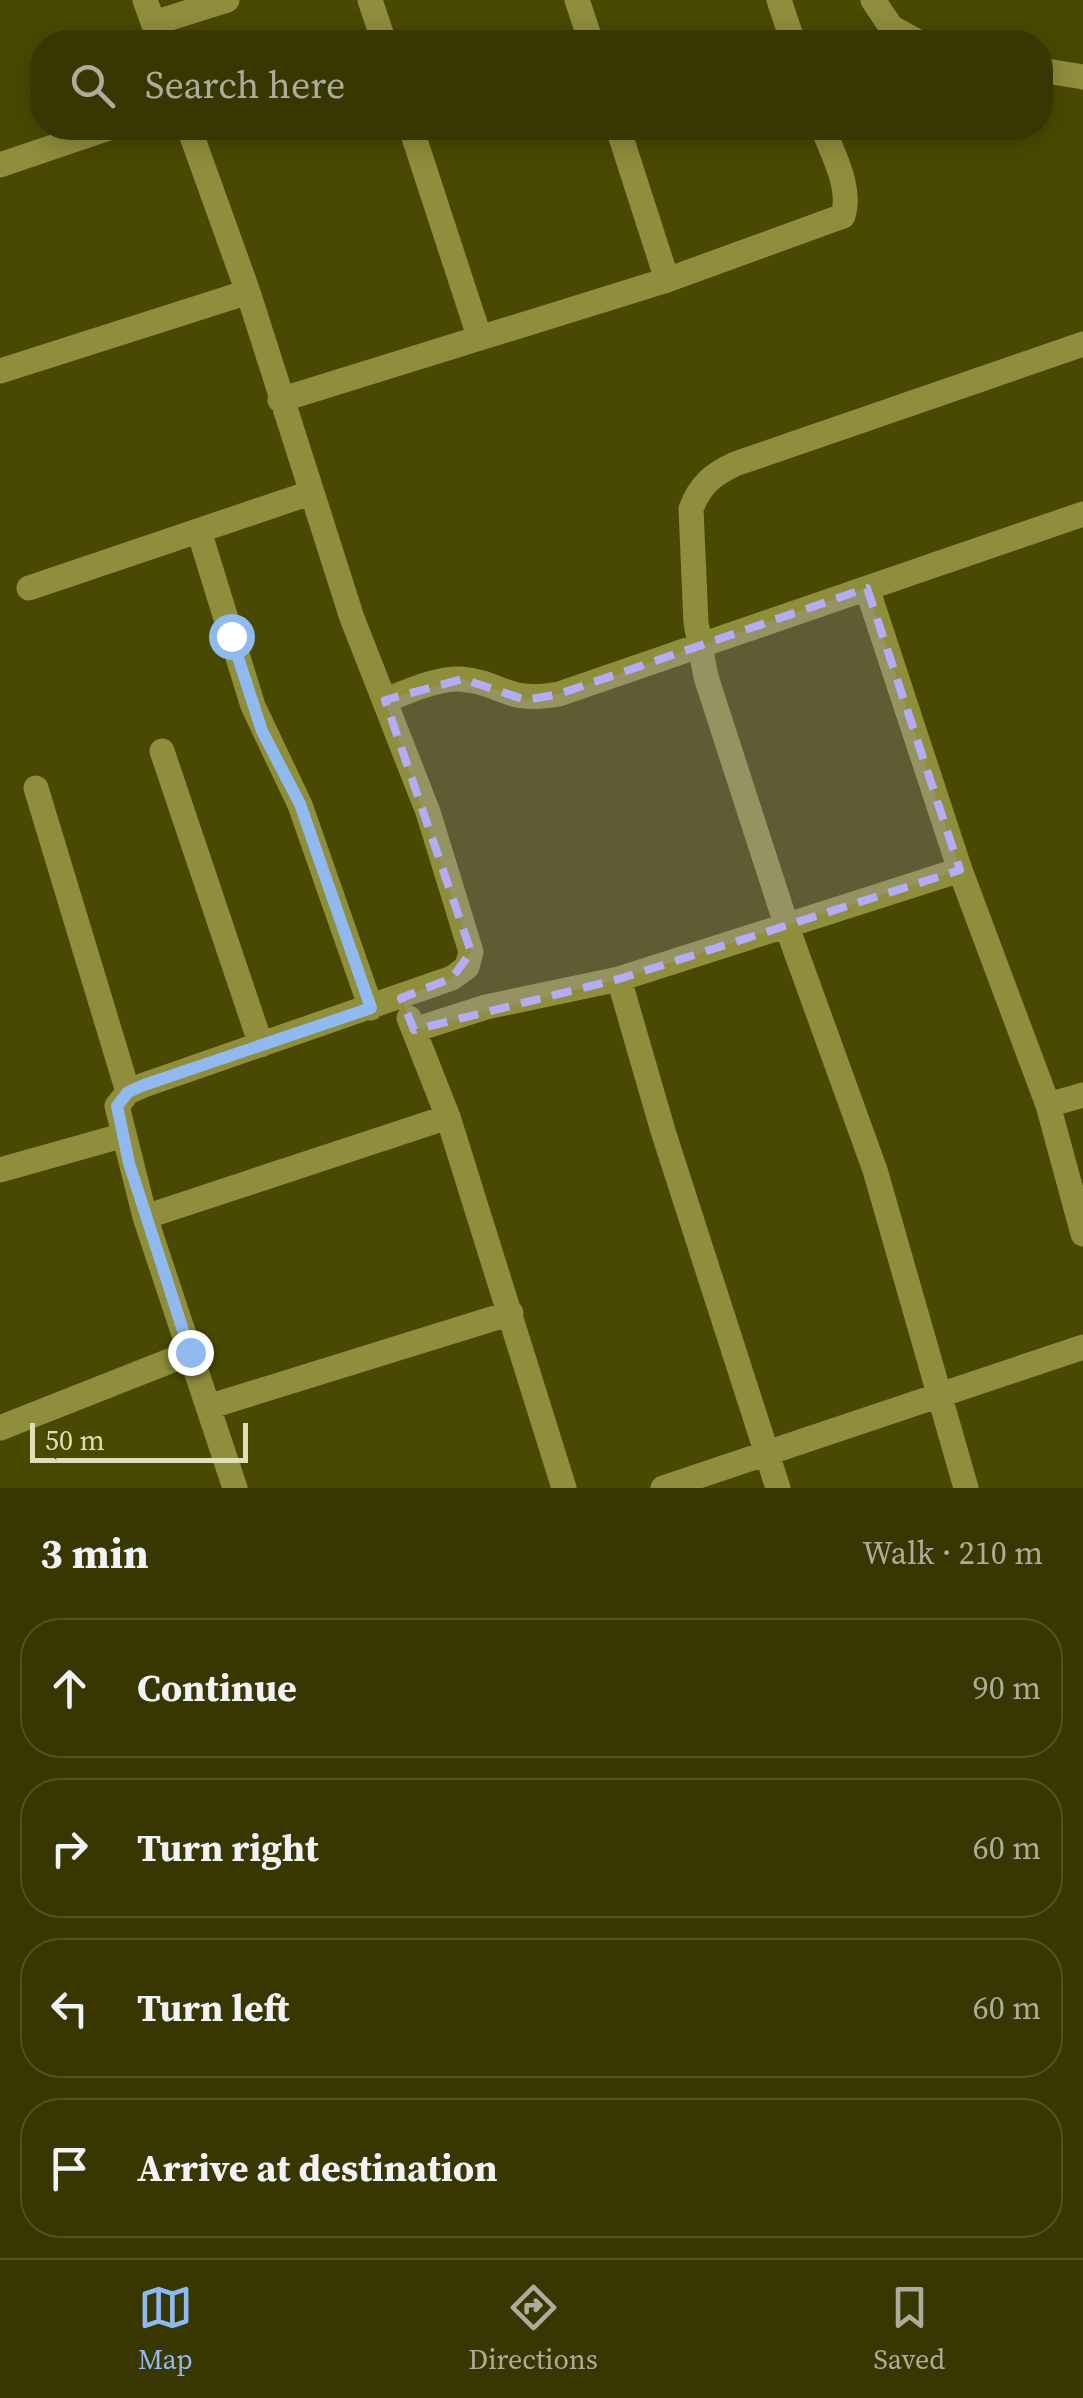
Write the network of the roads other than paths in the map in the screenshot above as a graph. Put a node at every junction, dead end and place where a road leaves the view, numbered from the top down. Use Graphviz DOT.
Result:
graph roads {
  1 [pos="227,0"];
  2 [pos="370,0"];
  3 [pos="577,0"];
  4 [pos="779,0"];
  5 [pos="873,0"];
  6 [pos="153,22"];
  7 [pos="380,30"];
  8 [pos="587,30"];
  9 [pos="790,30"];
  10 [pos="898,30"];
  11 [pos="1053,72"];
  12 [pos="1083,77"];
  13 [pos="75,140"];
  14 [pos="193,140"];
  15 [pos="416,140"];
  16 [pos="622,140"];
  17 [pos="827,140"];
  18 [pos="0,166"];
  19 [pos="667,280"];
  20 [pos="248,292"];
  21 [pos="479,336"];
  22 [pos="1083,344"];
  23 [pos="0,371"];
  24 [pos="280,400"];
  25 [pos="310,493"];
  26 [pos="1083,514"];
  27 [pos="199,530"];
  28 [pos="29,588"];
  29 [pos="867,588"];
  30 [pos="699,649"];
  31 [pos="384,700"];
  32 [pos="162,750"];
  33 [pos="36,788"];
  34 [pos="960,870"];
  35 [pos="786,927"];
  36 [pos="619,979"];
  37 [pos="401,998"];
  38 [pos="371,1008"];
  39 [pos="414,1030"];
  40 [pos="261,1045"];
  41 [pos="128,1092"];
  42 [pos="1083,1095"];
  43 [pos="1048,1105"];
  44 [pos="448,1117"];
  45 [pos="121,1136"];
  46 [pos="0,1170"];
  47 [pos="145,1217"];
  48 [pos="1083,1234"];
  49 [pos="511,1312"];
  50 [pos="1083,1346"];
  51 [pos="190,1352"];
  52 [pos="938,1396"];
  53 [pos="208,1407"];
  54 [pos="0,1428"];
  55 [pos="767,1454"];
  56 [pos="234,1488"];
  57 [pos="564,1488"];
  58 [pos="662,1488"];
  59 [pos="778,1488"];
  60 [pos="966,1488"];
  1 -- 6 [label="street"];
  2 -- 7 [label="street"];
  3 -- 8 [label="street"];
  4 -- 9 [label="street"];
  5 -- 10 [label="street"];
  11 -- 12 [label="street"];
  13 -- 18 [label="street"];
  14 -- 20 [label="street"];
  15 -- 21 [label="street"];
  16 -- 19 [label="street"];
  17 -- 19 [label="street"];
  19 -- 21 [label="street"];
  20 -- 23 [label="street"];
  20 -- 24 [label="street"];
  21 -- 24 [label="street"];
  22 -- 30 [label="street"];
  24 -- 25 [label="street"];
  25 -- 27 [label="street"];
  25 -- 31 [label="street"];
  26 -- 29 [label="street"];
  27 -- 28 [label="street"];
  27 -- 38 [label="street"];
  29 -- 30 [label="street"];
  29 -- 34 [label="street"];
  30 -- 31 [label="street"];
  30 -- 35 [label="street"];
  31 -- 37 [label="street"];
  32 -- 40 [label="street"];
  33 -- 41 [label="street"];
  34 -- 35 [label="street"];
  34 -- 43 [label="street"];
  35 -- 36 [label="street"];
  35 -- 52 [label="street"];
  36 -- 39 [label="street"];
  36 -- 55 [label="street"];
  37 -- 38 [label="street"];
  37 -- 39 [label="street"];
  38 -- 40 [label="street"];
  39 -- 44 [label="street"];
  40 -- 41 [label="street"];
  41 -- 45 [label="street"];
  42 -- 43 [label="street"];
  43 -- 48 [label="street"];
  44 -- 47 [label="street"];
  44 -- 49 [label="street"];
  45 -- 46 [label="street"];
  45 -- 47 [label="street"];
  47 -- 51 [label="street"];
  49 -- 53 [label="street"];
  49 -- 57 [label="street"];
  50 -- 52 [label="street"];
  51 -- 53 [label="street"];
  51 -- 54 [label="street"];
  52 -- 55 [label="street"];
  52 -- 60 [label="street"];
  53 -- 56 [label="street"];
  55 -- 58 [label="street"];
  55 -- 59 [label="street"];
}
